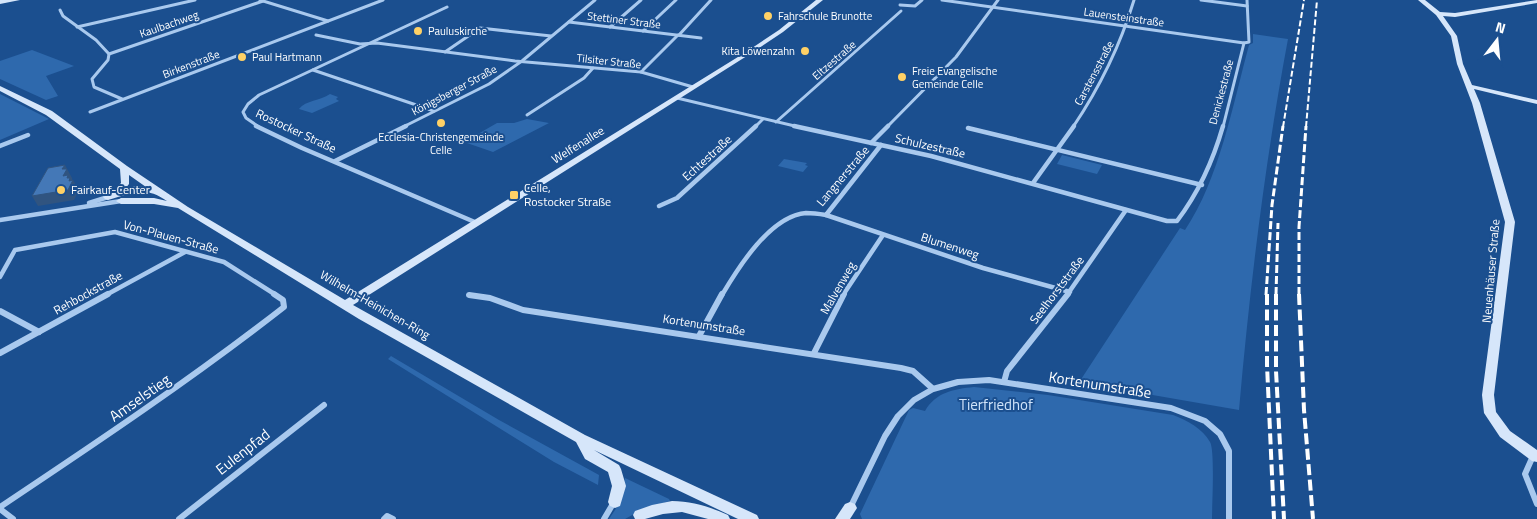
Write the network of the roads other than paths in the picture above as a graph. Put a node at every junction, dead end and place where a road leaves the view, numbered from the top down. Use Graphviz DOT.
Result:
graph roads {
  1 [pos="17,0"];
  2 [pos="195,0"];
  3 [pos="261,0"];
  4 [pos="383,0"];
  5 [pos="595,0"];
  6 [pos="641,0"];
  7 [pos="676,0"];
  8 [pos="711,0"];
  9 [pos="820,0"];
  10 [pos="904,0"];
  11 [pos="922,0"];
  12 [pos="942,0"];
  13 [pos="998,0"];
  14 [pos="1134,0"];
  15 [pos="1201,0"];
  16 [pos="1248,0"];
  17 [pos="1421,0"];
  18 [pos="1537,1"];
  19 [pos="0,2"];
  20 [pos="1247,6"];
  21 [pos="447,7"];
  22 [pos="901,7"];
  23 [pos="994,8"];
  24 [pos="60,10"];
  25 [pos="1438,14"];
  26 [pos="329,21"];
  27 [pos="569,22"];
  28 [pos="1127,26"];
  29 [pos="77,27"];
  30 [pos="610,27"];
  31 [pos="643,31"];
  32 [pos="316,35"];
  33 [pos="678,35"];
  34 [pos="551,36"];
  35 [pos="701,38"];
  36 [pos="1247,42"];
  37 [pos="369,44"];
  38 [pos="444,52"];
  39 [pos="109,54"];
  40 [pos="522,61"];
  41 [pos="594,68"];
  42 [pos="313,70"];
  43 [pos="641,72"];
  44 [pos="1469,86"];
  45 [pos="694,87"];
  46 [pos="0,88"];
  47 [pos="677,98"];
  48 [pos="122,100"];
  49 [pos="1537,102"];
  50 [pos="434,111"];
  51 [pos="90,112"];
  52 [pos="527,115"];
  53 [pos="763,119"];
  54 [pos="776,122"];
  55 [pos="968,128"];
  56 [pos="28,135"];
  57 [pos="871,143"];
  58 [pos="881,145"];
  59 [pos="0,146"];
  60 [pos="1058,149"];
  61 [pos="335,161"];
  62 [pos="124,168"];
  63 [pos="1033,183"];
  64 [pos="1202,184"];
  65 [pos="147,186"];
  66 [pos="108,197"];
  67 [pos="121,201"];
  68 [pos="659,206"];
  69 [pos="185,209"];
  70 [pos="64,210"];
  71 [pos="1126,210"];
  72 [pos="826,215"];
  73 [pos="0,220"];
  74 [pos="1177,221"];
  75 [pos="477,223"];
  76 [pos="883,235"];
  77 [pos="185,252"];
  78 [pos="0,277"];
  79 [pos="1070,292"];
  80 [pos="469,295"];
  81 [pos="284,300"];
  82 [pos="345,305"];
  83 [pos="0,311"];
  84 [pos="38,332"];
  85 [pos="699,336"];
  86 [pos="0,353"];
  87 [pos="814,354"];
  88 [pos="1004,382"];
  89 [pos="932,388"];
  90 [pos="324,405"];
  91 [pos="580,438"];
  92 [pos="1533,459"];
  93 [pos="615,502"];
  94 [pos="1537,504"];
  95 [pos="0,508"];
  96 [pos="848,515"];
  97 [pos="637,517"];
  98 [pos="13,519"];
  99 [pos="179,519"];
  100 [pos="384,519"];
  101 [pos="394,519"];
  102 [pos="604,519"];
  103 [pos="723,519"];
  104 [pos="752,519"];
  105 [pos="1229,519"];
  1 -- 19 [label="street"];
  2 -- 29 [label="street"];
  3 -- 26 [label="street"];
  3 -- 39 [label="street, Kaulbachweg"];
  4 -- 26 [label="street, Birkenstraße"];
  5 -- 27 [label="street, Königsberger Straße"];
  6 -- 30 [label="street"];
  7 -- 31 [label="street"];
  8 -- 33 [label="street"];
  9 -- 45 [label="street, Welfenallee"];
  10 -- 22 [label="street, Eltzestraße"];
  11 -- 22 [label="street"];
  12 -- 23 [label="street, Lauensteinstraße"];
  13 -- 23 [label="street"];
  14 -- 28 [label="street, Carstensstraße"];
  15 -- 20 [label="street"];
  16 -- 20 [label="street, Denickestraße"];
  17 -- 25 [label="street, Neuenhäuser Straße"];
  18 -- 25 [label="street"];
  20 -- 36 [label="street, Denickestraße"];
  21 -- 37 [label="street, Rostocker Straße"];
  22 -- 54 [label="street, Eltzestraße"];
  23 -- 28 [label="street, Lauensteinstraße"];
  23 -- 57 [label="street"];
  24 -- 29 [label="street"];
  25 -- 44 [label="street, Neuenhäuser Straße"];
  26 -- 48 [label="street, Birkenstraße"];
  27 -- 30 [label="street, Stettiner Straße"];
  27 -- 34 [label="street, Königsberger Straße"];
  28 -- 36 [label="street, Lauensteinstraße"];
  28 -- 60 [label="street, Carstensstraße"];
  29 -- 39 [label="street"];
  30 -- 31 [label="street, Stettiner Straße"];
  31 -- 33 [label="street, Stettiner Straße"];
  32 -- 37 [label="street"];
  33 -- 35 [label="street, Stettiner Straße"];
  33 -- 43 [label="street, Stettiner Straße"];
  34 -- 38 [label="street"];
  34 -- 40 [label="street, Königsberger Straße"];
  36 -- 64 [label="street, Denickestraße"];
  37 -- 38 [label="street, Tilsiter Straße"];
  37 -- 42 [label="street, Rostocker Straße"];
  38 -- 40 [label="street, Tilsiter Straße"];
  39 -- 48 [label="street"];
  40 -- 41 [label="street, Tilsiter Straße"];
  40 -- 50 [label="street, Königsberger Straße"];
  41 -- 43 [label="street, Tilsiter Straße"];
  41 -- 52 [label="street"];
  42 -- 50 [label="street"];
  42 -- 61 [label="street, Rostocker Straße"];
  43 -- 45 [label="street, Tilsiter Straße"];
  44 -- 49 [label="street"];
  44 -- 92 [label="street, Neuenhäuser Straße"];
  45 -- 47 [label="street, Welfenallee"];
  46 -- 62 [label="street"];
  47 -- 53 [label="street, Schulzestraße"];
  47 -- 75 [label="street, Welfenallee"];
  48 -- 51 [label="street, Birkenstraße"];
  50 -- 61 [label="street, Königsberger Straße"];
  53 -- 54 [label="street, Schulzestraße"];
  53 -- 68 [label="street, Echtestraße"];
  54 -- 57 [label="street, Schulzestraße"];
  55 -- 60 [label="street"];
  56 -- 59 [label="street"];
  57 -- 58 [label="street, Schulzestraße"];
  58 -- 63 [label="street, Schulzestraße"];
  58 -- 72 [label="street, Langnerstraße"];
  60 -- 63 [label="street, Carstensstraße"];
  60 -- 64 [label="street"];
  61 -- 75 [label="street, Rostocker Straße"];
  62 -- 65 [label="street"];
  62 -- 66 [label="street"];
  63 -- 71 [label="street, Schulzestraße"];
  64 -- 74 [label="street, Denickestraße"];
  65 -- 66 [label="street"];
  65 -- 67 [label="street"];
  65 -- 69 [label="street, Wilhelm-Heinichen-Ring"];
  66 -- 70 [label="street"];
  67 -- 69 [label="street"];
  67 -- 70 [label="street"];
  69 -- 82 [label="street, Wilhelm-Heinichen-Ring"];
  70 -- 73 [label="street"];
  71 -- 74 [label="street, Schulzestraße"];
  71 -- 79 [label="street, Seelhorststraße"];
  72 -- 76 [label="street, Blumenweg"];
  72 -- 85 [label="street, Langnerstraße"];
  75 -- 82 [label="street, Welfenallee"];
  76 -- 79 [label="street, Blumenweg"];
  76 -- 87 [label="street, Malvenweg"];
  77 -- 78 [label="street, Von-Plauen-Straße"];
  77 -- 81 [label="street, Von-Plauen-Straße"];
  77 -- 84 [label="street, Rehbockstraße"];
  79 -- 88 [label="street, Seelhorststraße"];
  80 -- 85 [label="street, Kortenumstraße"];
  81 -- 95 [label="street, Amselstieg"];
  82 -- 91 [label="street, Wilhelm-Heinichen-Ring"];
  83 -- 84 [label="street"];
  84 -- 86 [label="street, Rehbockstraße"];
  85 -- 87 [label="street, Kortenumstraße"];
  87 -- 89 [label="street, Kortenumstraße"];
  88 -- 89 [label="street, Kortenumstraße"];
  88 -- 105 [label="street, Kortenumstraße"];
  89 -- 96 [label="street, Kortenumstraße"];
  90 -- 99 [label="street, Eulenpfad"];
  91 -- 93 [label="street"];
  91 -- 104 [label="street, Wilhelm-Heinichen-Ring"];
  92 -- 94 [label="street"];
  93 -- 102 [label="street"];
  95 -- 98 [label="street"];
  97 -- 103 [label="street"];
  100 -- 101 [label="street"];
}
